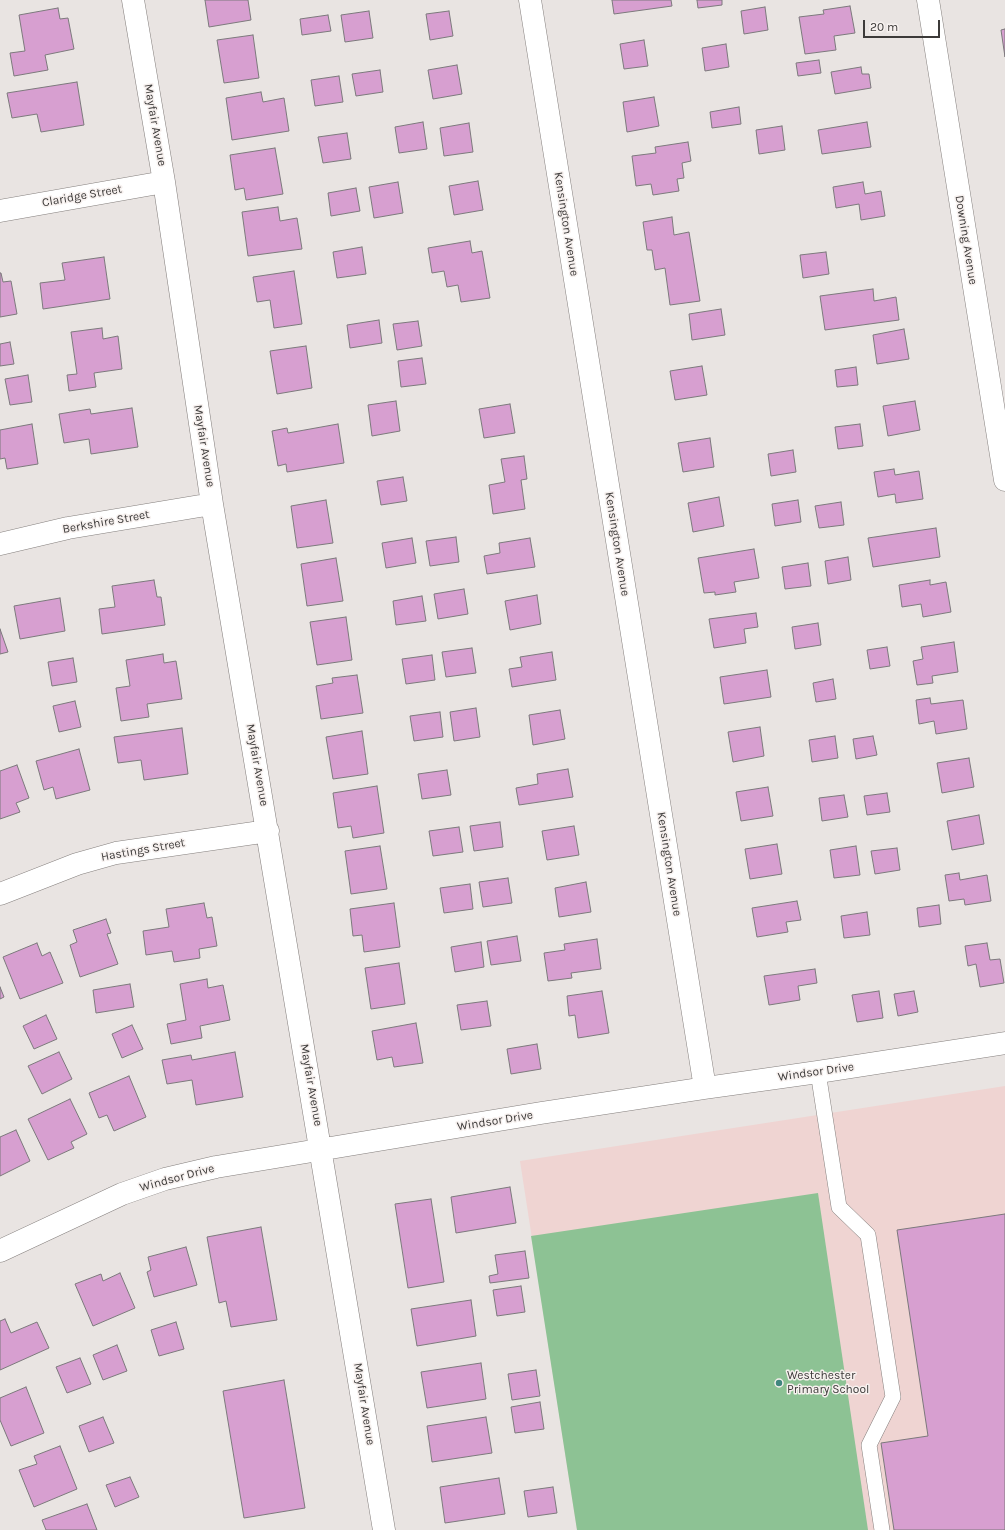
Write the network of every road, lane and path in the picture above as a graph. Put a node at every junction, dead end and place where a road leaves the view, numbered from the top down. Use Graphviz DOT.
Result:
graph roads {
  1 [pos="133,0"];
  2 [pos="530,0"];
  3 [pos="928,0"];
  4 [pos="164,182"];
  5 [pos="0,211"];
  6 [pos="1005,480"];
  7 [pos="212,504"];
  8 [pos="0,544"];
  9 [pos="268,831"];
  10 [pos="0,894"];
  11 [pos="1005,1043"];
  12 [pos="818,1072"];
  13 [pos="705,1088"];
  14 [pos="322,1149"];
  15 [pos="0,1251"];
  16 [pos="384,1530"];
  17 [pos="882,1530"];
  1 -- 4 [label="street, Mayfair Avenue"];
  2 -- 13 [label="street, Kensington Avenue"];
  3 -- 6 [label="street, Downing Avenue"];
  4 -- 5 [label="street, Claridge Street"];
  4 -- 7 [label="street, Mayfair Avenue"];
  7 -- 8 [label="street, Berkshire Street"];
  7 -- 9 [label="street, Mayfair Avenue"];
  9 -- 10 [label="street, Hastings Street"];
  9 -- 14 [label="street, Mayfair Avenue"];
  11 -- 12 [label="street, Windsor Drive"];
  12 -- 13 [label="street, Windsor Drive"];
  12 -- 17 [label="lane"];
  13 -- 14 [label="street, Windsor Drive"];
  14 -- 15 [label="street, Windsor Drive"];
  14 -- 16 [label="street, Mayfair Avenue"];
}
